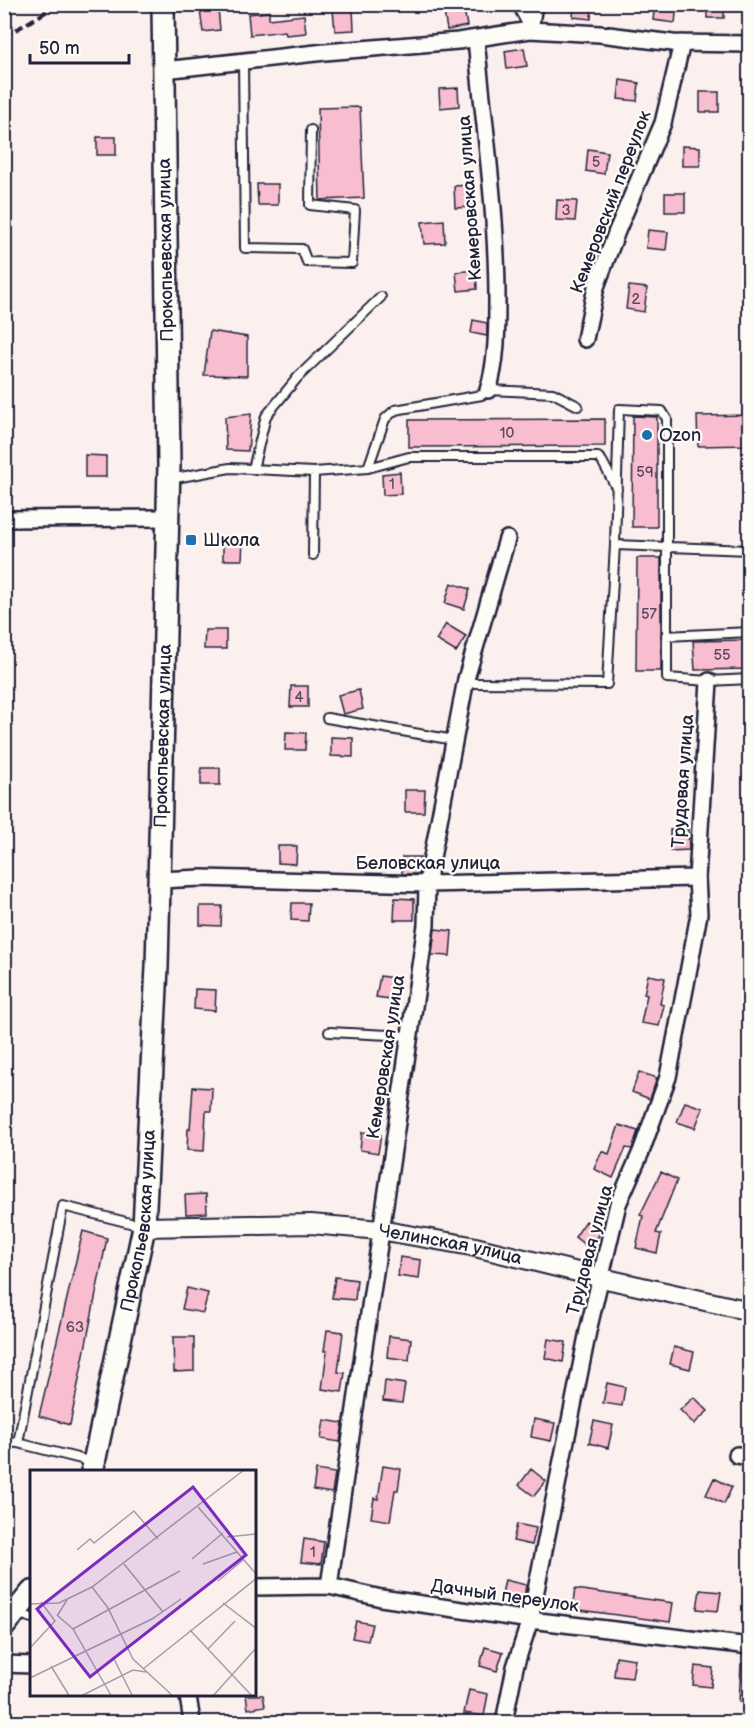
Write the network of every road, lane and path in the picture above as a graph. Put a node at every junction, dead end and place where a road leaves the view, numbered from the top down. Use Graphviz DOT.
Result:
graph roads {
  1 [pos="164,4"];
  2 [pos="516,4"];
  3 [pos="534,4"];
  4 [pos="530,30"];
  5 [pos="476,39"];
  6 [pos="682,43"];
  7 [pos="750,44"];
  8 [pos="243,61"];
  9 [pos="164,70"];
  10 [pos="311,130"];
  11 [pos="381,297"];
  12 [pos="585,339"];
  13 [pos="488,390"];
  14 [pos="578,406"];
  15 [pos="368,468"];
  16 [pos="253,469"];
  17 [pos="314,472"];
  18 [pos="169,479"];
  19 [pos="617,490"];
  20 [pos="168,518"];
  21 [pos="4,519"];
  22 [pos="507,539"];
  23 [pos="615,545"];
  24 [pos="666,547"];
  25 [pos="750,550"];
  26 [pos="313,555"];
  27 [pos="750,632"];
  28 [pos="666,636"];
  29 [pos="750,679"];
  30 [pos="709,681"];
  31 [pos="465,683"];
  32 [pos="327,718"];
  33 [pos="454,740"];
  34 [pos="697,878"];
  35 [pos="159,880"];
  36 [pos="427,884"];
  37 [pos="329,1032"];
  38 [pos="409,1036"];
  39 [pos="144,1227"];
  40 [pos="380,1230"];
  41 [pos="602,1278"];
  42 [pos="750,1311"];
  43 [pos="4,1442"];
  44 [pos="18,1443"];
  45 [pos="95,1469"];
  46 [pos="256,1587"];
  47 [pos="329,1587"];
  48 [pos="30,1596"];
  49 [pos="17,1619"];
  50 [pos="530,1620"];
  51 [pos="750,1646"];
  52 [pos="4,1664"];
  53 [pos="30,1665"];
  54 [pos="188,1697"];
  55 [pos="192,1722"];
  56 [pos="504,1722"];
  1 -- 9 [label="main road, Прокопьевская улица"];
  2 -- 4 [label="lane"];
  3 -- 4 [label="street"];
  4 -- 5 [label="street"];
  4 -- 6 [label="street"];
  5 -- 8 [label="street"];
  5 -- 13 [label="street, Кемеровская улица"];
  6 -- 7 [label="street"];
  6 -- 12 [label="street, Кемеровский переулок"];
  8 -- 9 [label="street"];
  8 -- 10 [label="lane"];
  9 -- 18 [label="main road, Прокопьевская улица"];
  11 -- 16 [label="lane"];
  13 -- 14 [label="lane"];
  13 -- 15 [label="lane"];
  15 -- 17 [label="lane"];
  15 -- 19 [label="lane"];
  16 -- 17 [label="lane"];
  16 -- 18 [label="lane"];
  17 -- 26 [label="lane"];
  18 -- 20 [label="main road, Прокопьевская улица"];
  19 -- 23 [label="lane"];
  19 -- 24 [label="lane"];
  20 -- 21 [label="street"];
  20 -- 35 [label="main road, Прокопьевская улица"];
  22 -- 31 [label="street, Кемеровская улица"];
  23 -- 24 [label="lane"];
  23 -- 31 [label="lane"];
  24 -- 25 [label="lane"];
  24 -- 28 [label="lane"];
  27 -- 28 [label="lane"];
  28 -- 30 [label="lane"];
  29 -- 30 [label="lane"];
  30 -- 34 [label="street, Трудовая улица"];
  31 -- 33 [label="street, Кемеровская улица"];
  32 -- 33 [label="lane"];
  33 -- 36 [label="street, Кемеровская улица"];
  34 -- 36 [label="street, Беловская улица"];
  34 -- 41 [label="street, Трудовая улица"];
  35 -- 36 [label="street, Беловская улица"];
  35 -- 39 [label="main road, Прокопьевская улица"];
  36 -- 38 [label="street, Кемеровская улица"];
  37 -- 38 [label="lane"];
  38 -- 40 [label="street, Кемеровская улица"];
  39 -- 40 [label="street, Челинская улица"];
  39 -- 44 [label="lane"];
  39 -- 45 [label="main road, Прокопьевская улица"];
  40 -- 41 [label="street, Челинская улица"];
  40 -- 47 [label="street, Кемеровская улица"];
  41 -- 42 [label="street, Челинская улица"];
  41 -- 50 [label="street, Трудовая улица"];
  43 -- 44 [label="lane"];
  44 -- 45 [label="lane"];
  46 -- 47 [label="street, Дачный переулок"];
  47 -- 50 [label="street, Дачный переулок"];
  48 -- 49 [label="main road"];
  50 -- 51 [label="street, Дачный переулок"];
  50 -- 56 [label="street, Трудовая улица"];
  52 -- 53 [label="street"];
  54 -- 55 [label="street"];
}
